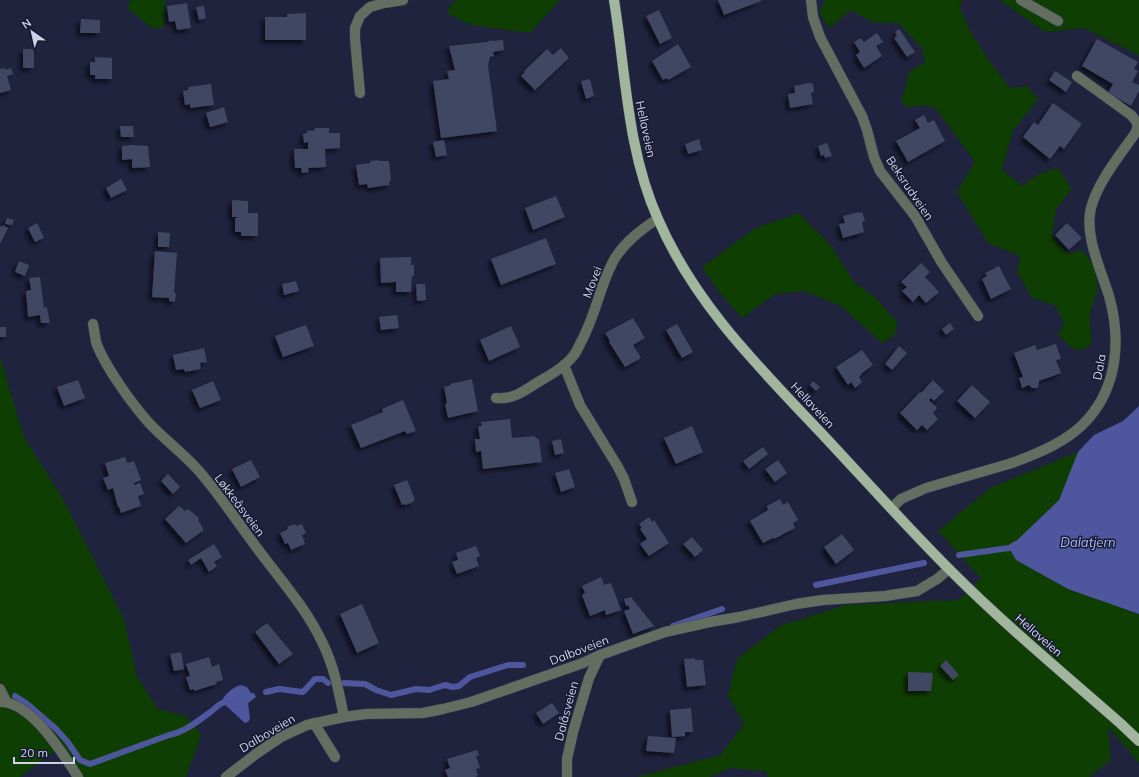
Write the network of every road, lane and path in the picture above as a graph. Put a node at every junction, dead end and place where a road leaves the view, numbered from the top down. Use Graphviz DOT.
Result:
graph roads {
  1 [pos="404,0"];
  2 [pos="614,0"];
  3 [pos="811,0"];
  4 [pos="1021,0"];
  5 [pos="1058,21"];
  6 [pos="1077,76"];
  7 [pos="360,93"];
  8 [pos="657,219"];
  9 [pos="978,316"];
  10 [pos="93,324"];
  11 [pos="564,365"];
  12 [pos="496,398"];
  13 [pos="632,502"];
  14 [pos="892,508"];
  15 [pos="949,569"];
  16 [pos="600,655"];
  17 [pos="0,689"];
  18 [pos="3,702"];
  19 [pos="344,717"];
  20 [pos="314,723"];
  21 [pos="1139,741"];
  22 [pos="335,757"];
  23 [pos="78,777"];
  24 [pos="226,777"];
  25 [pos="567,777"];
  1 -- 7 [label="street"];
  2 -- 8 [label="main road, Hellaveien"];
  3 -- 9 [label="street, Beksrudveien"];
  4 -- 5 [label="street"];
  6 -- 14 [label="street, Dala"];
  8 -- 11 [label="street, Movei"];
  8 -- 14 [label="main road, Hellaveien"];
  10 -- 19 [label="street, Løkkeåsveien"];
  11 -- 12 [label="street, Movei"];
  11 -- 13 [label="street"];
  14 -- 15 [label="main road, Hellaveien"];
  15 -- 16 [label="street, Dalboveien"];
  15 -- 21 [label="main road, Hellaveien"];
  16 -- 19 [label="street, Dalboveien"];
  16 -- 25 [label="street, Dalåsveien"];
  17 -- 18 [label="street"];
  18 -- 23 [label="street"];
  19 -- 20 [label="street, Dalboveien"];
  20 -- 22 [label="street"];
  20 -- 24 [label="street, Dalboveien"];
}
